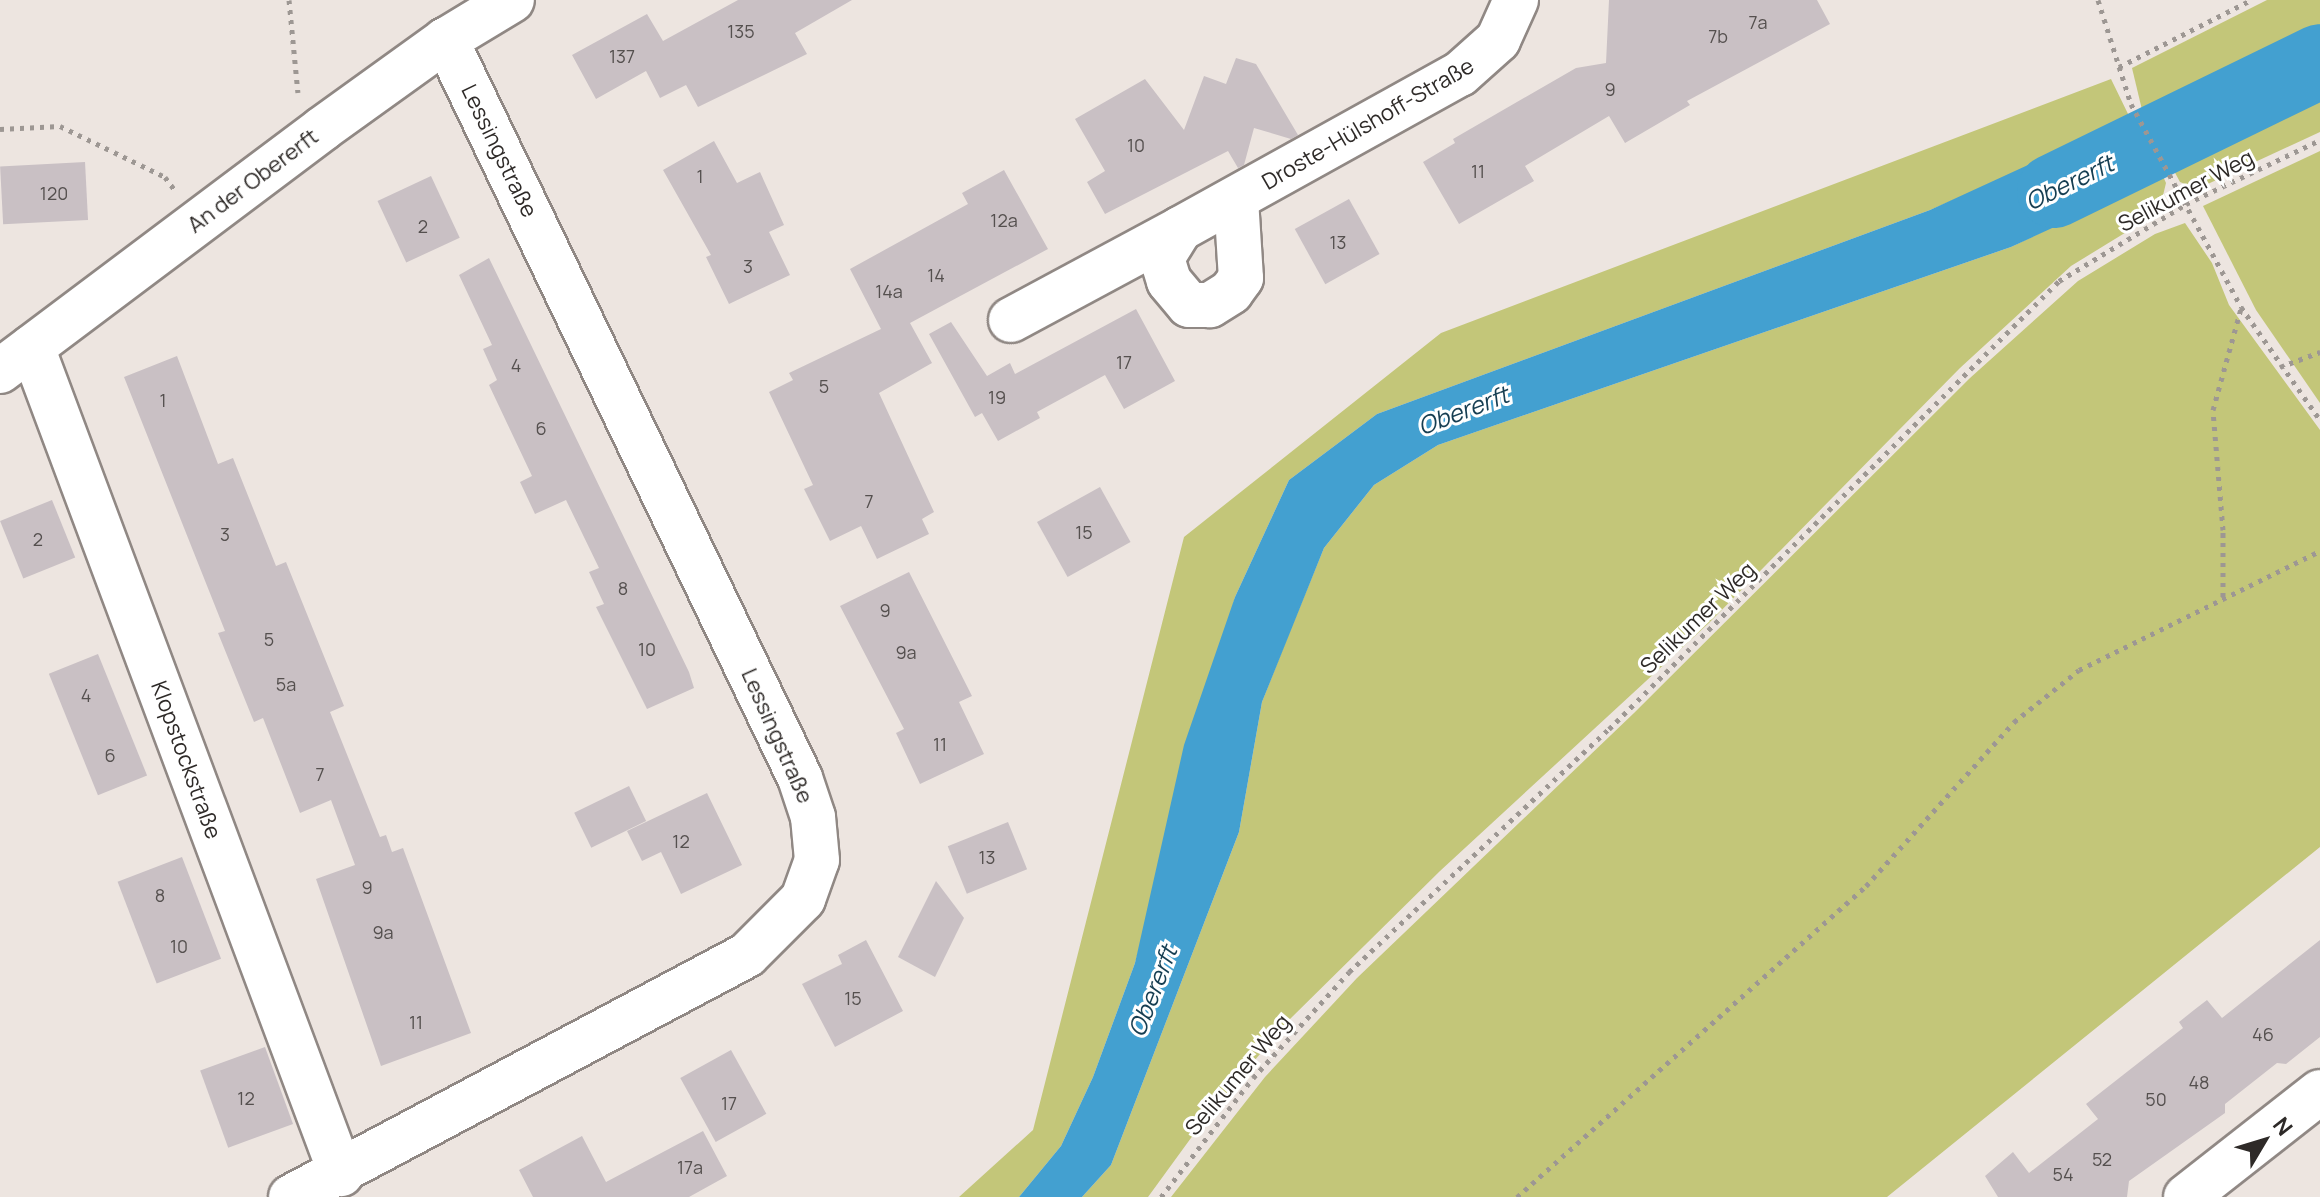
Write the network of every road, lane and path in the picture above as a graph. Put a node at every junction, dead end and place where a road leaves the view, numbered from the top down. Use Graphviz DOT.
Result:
graph roads {
  1 [pos="289,0"];
  2 [pos="512,0"];
  3 [pos="1516,0"];
  4 [pos="2098,0"];
  5 [pos="2251,0"];
  6 [pos="446,40"];
  7 [pos="2119,67"];
  8 [pos="0,129"];
  9 [pos="322,129"];
  10 [pos="2320,140"];
  11 [pos="1236,199"];
  12 [pos="2186,204"];
  13 [pos="199,221"];
  14 [pos="1180,229"];
  15 [pos="2241,307"];
  16 [pos="1011,320"];
  17 [pos="2320,352"];
  18 [pos="16,359"];
  19 [pos="2280,367"];
  20 [pos="2320,420"];
  21 [pos="2320,551"];
  22 [pos="2223,597"];
  23 [pos="2320,1092"];
  24 [pos="341,1174"];
  25 [pos="291,1197"];
  26 [pos="1161,1197"];
  27 [pos="1517,1197"];
  28 [pos="2186,1197"];
  1 -- 9 [label="path"];
  2 -- 6 [label="street, An der Obererft"];
  3 -- 11 [label="street, Droste-Hülshoff-Straße"];
  4 -- 7 [label="path"];
  5 -- 7 [label="path"];
  6 -- 9 [label="street, An der Obererft"];
  6 -- 24 [label="street, Lessingstraße"];
  7 -- 12 [label="path"];
  8 -- 13 [label="path"];
  9 -- 13 [label="street, An der Obererft"];
  10 -- 12 [label="path, Selikumer Weg"];
  11 -- 14 [label="street, Droste-Hülshoff-Straße"];
  11 -- 14 [label="street, Droste-Hülshoff-Straße"];
  12 -- 15 [label="path"];
  12 -- 26 [label="path, Selikumer Weg"];
  13 -- 18 [label="street, An der Obererft"];
  14 -- 16 [label="street, Droste-Hülshoff-Straße"];
  15 -- 19 [label="path"];
  15 -- 22 [label="path"];
  17 -- 19 [label="path"];
  18 -- 24 [label="street, Klopstockstraße"];
  19 -- 20 [label="path"];
  21 -- 22 [label="path"];
  22 -- 27 [label="path"];
  23 -- 28 [label="street"];
  24 -- 25 [label="street, Lessingstraße"];
}
